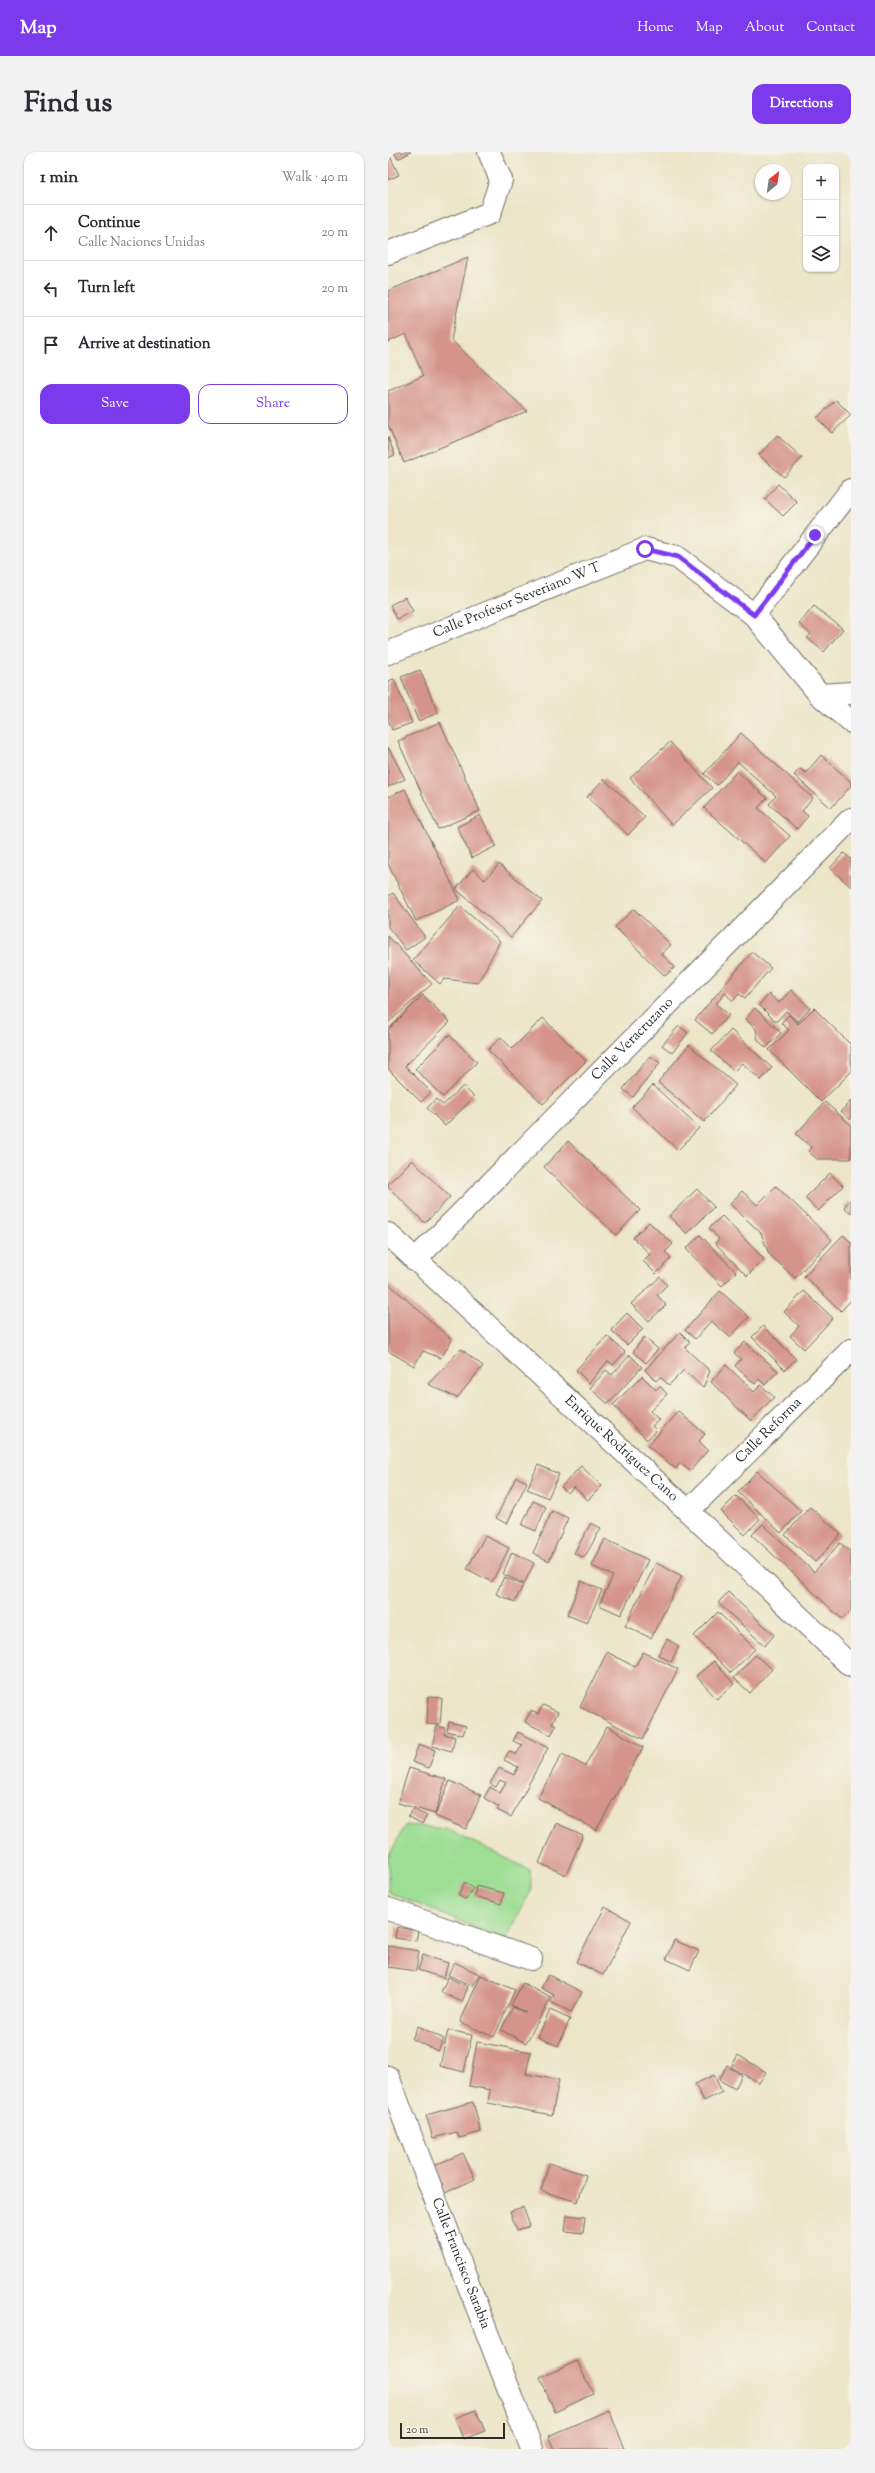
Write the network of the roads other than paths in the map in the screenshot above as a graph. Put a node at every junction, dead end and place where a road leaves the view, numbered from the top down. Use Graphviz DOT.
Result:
graph roads {
  1 [pos="489,152"];
  2 [pos="388,253"];
  3 [pos="851,490"];
  4 [pos="754,615"];
  5 [pos="388,652"];
  6 [pos="851,692"];
  7 [pos="820,695"];
  8 [pos="851,722"];
  9 [pos="851,819"];
  10 [pos="388,1234"];
  11 [pos="416,1260"];
  12 [pos="851,1350"];
  13 [pos="688,1512"];
  14 [pos="851,1666"];
  15 [pos="388,1909"];
  16 [pos="531,1959"];
  17 [pos="388,2077"];
  18 [pos="532,2449"];
  1 -- 2 [label="street"];
  3 -- 4 [label="street"];
  4 -- 5 [label="street, Calle Profesor Severiano W T"];
  4 -- 7 [label="street"];
  6 -- 7 [label="street"];
  7 -- 8 [label="street"];
  9 -- 11 [label="street, Calle Veracruzano"];
  10 -- 11 [label="street, Enrique Rodríguez Cano"];
  11 -- 13 [label="street, Enrique Rodríguez Cano"];
  12 -- 13 [label="street, Calle Reforma"];
  13 -- 14 [label="street, Enrique Rodríguez Cano"];
  15 -- 16 [label="street"];
  17 -- 18 [label="street, Calle Francisco Sarabia"];
}
